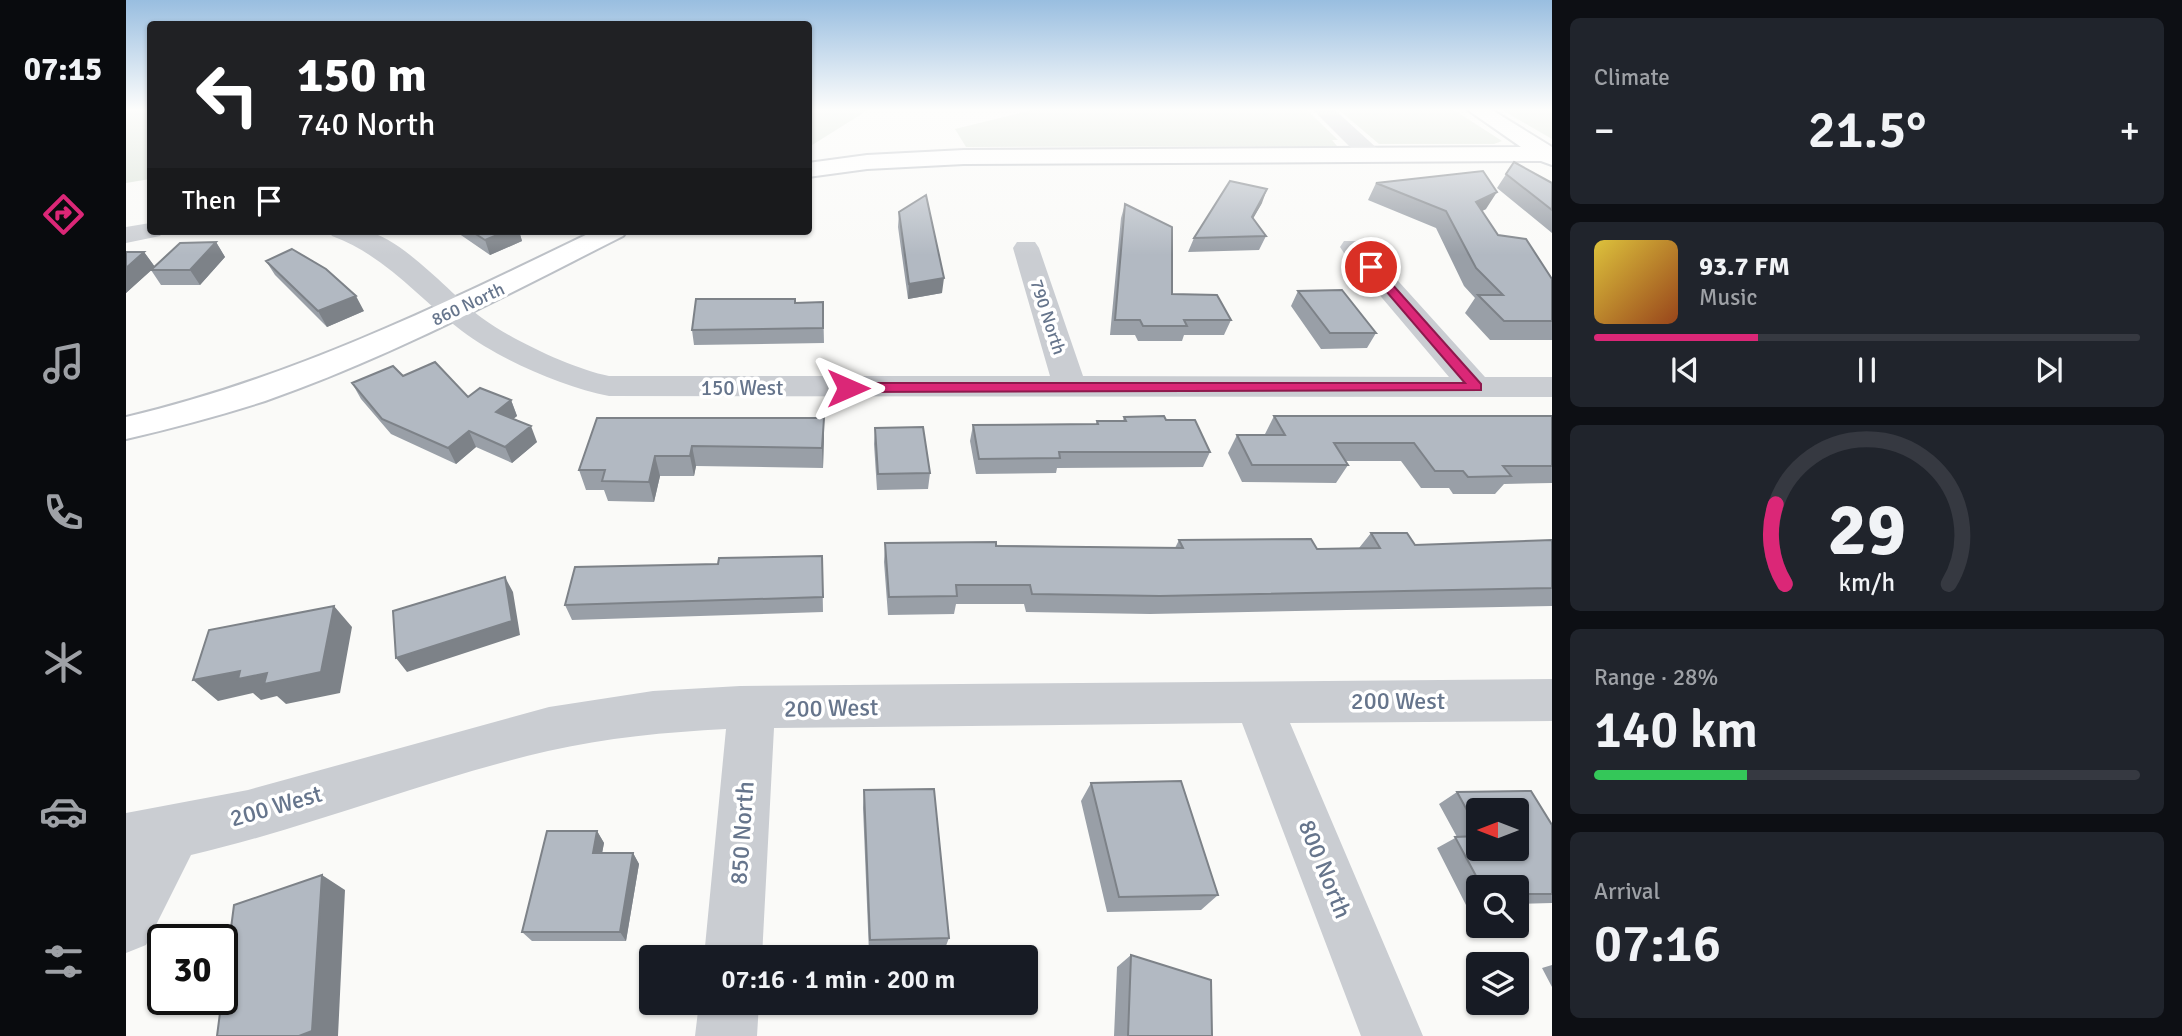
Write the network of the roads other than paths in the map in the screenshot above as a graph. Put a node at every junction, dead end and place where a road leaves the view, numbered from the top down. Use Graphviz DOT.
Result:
graph roads {
  1 [pos="938,158"];
  2 [pos="812,169"];
  3 [pos="147,232"];
  4 [pos="126,235"];
  5 [pos="351,235"];
  6 [pos="606,235"];
  7 [pos="1353,247"];
  8 [pos="1026,248"];
  9 [pos="457,310"];
  10 [pos="1070,387"];
  11 [pos="1476,387"];
  12 [pos="1552,387"];
  13 [pos="126,428"];
  14 [pos="1552,700"];
  15 [pos="1257,701"];
  16 [pos="752,709"];
  17 [pos="150,836"];
  18 [pos="126,925"];
  19 [pos="734,945"];
  20 [pos="728,1015"];
  21 [pos="726,1036"];
  22 [pos="1392,1036"];
  1 -- 2 [label="street"];
  3 -- 4 [label="street"];
  5 -- 9 [label="street, 150 West"];
  6 -- 9 [label="street, 860 North"];
  7 -- 11 [label="street"];
  8 -- 10 [label="street, 790 North"];
  9 -- 10 [label="street, 150 West"];
  9 -- 13 [label="street, 860 North"];
  10 -- 11 [label="street, 150 West"];
  11 -- 12 [label="street, 150 West"];
  14 -- 15 [label="street, 200 West"];
  15 -- 16 [label="street, 200 West"];
  15 -- 22 [label="street, 800 North"];
  16 -- 17 [label="street, 200 West"];
  16 -- 19 [label="street, 850 North"];
  17 -- 18 [label="street"];
  20 -- 21 [label="street"];
}
